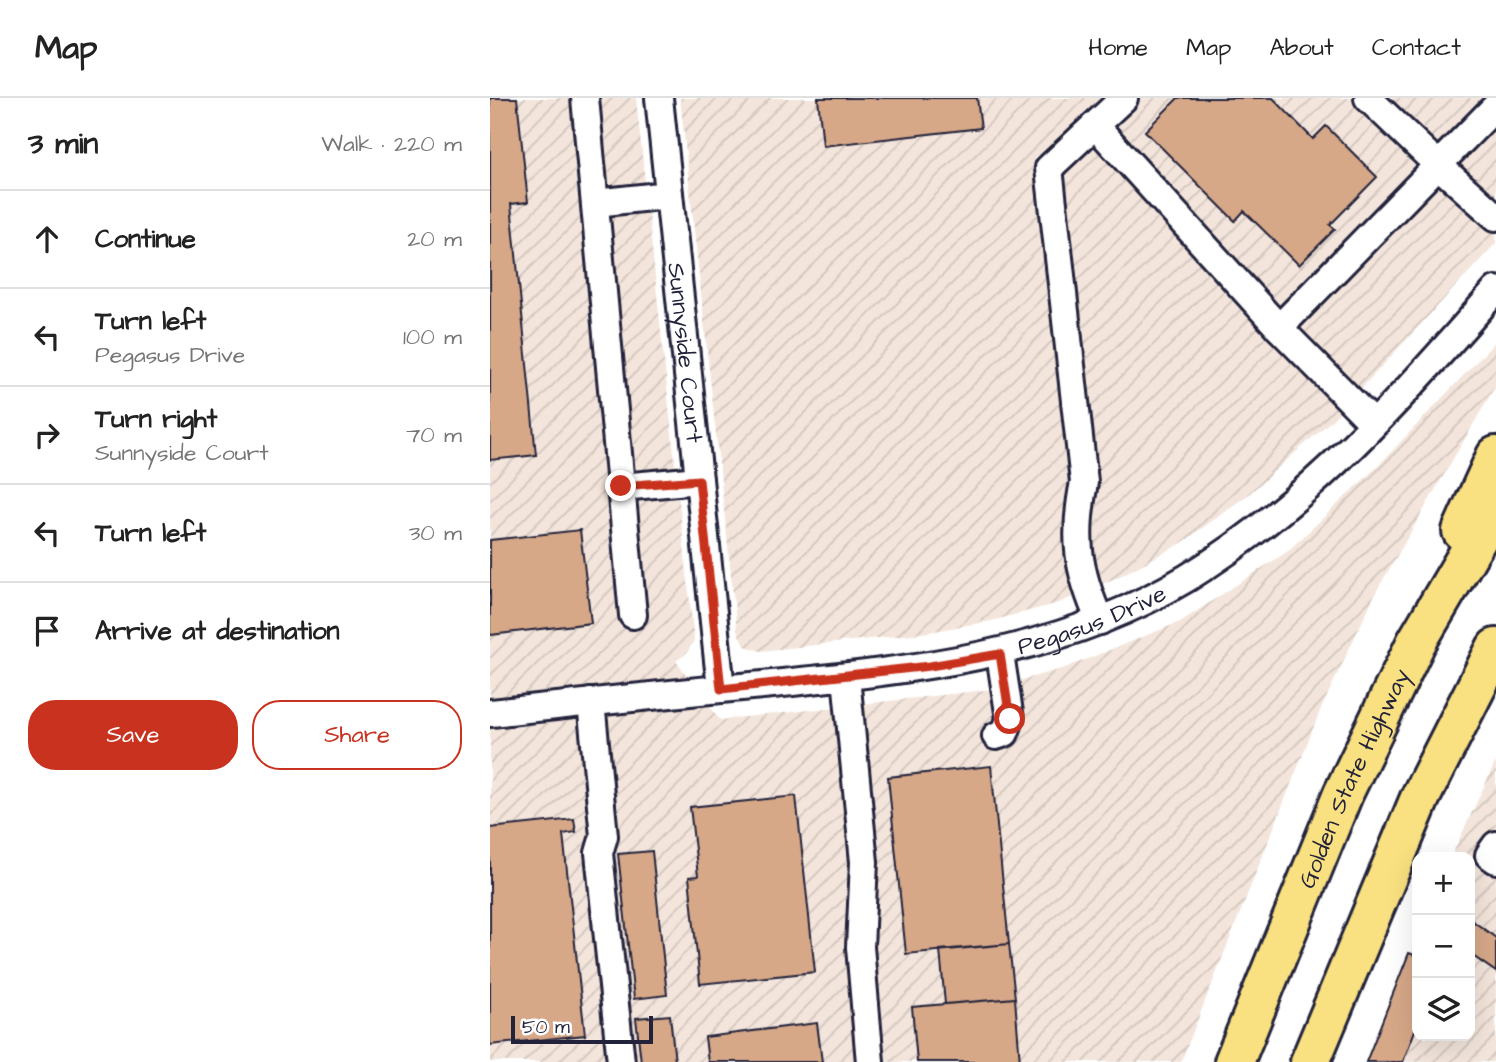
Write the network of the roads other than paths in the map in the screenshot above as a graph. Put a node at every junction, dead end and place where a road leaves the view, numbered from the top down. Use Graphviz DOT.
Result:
graph roads {
  1 [pos="585,98"];
  2 [pos="659,98"];
  3 [pos="1124,98"];
  4 [pos="1368,98"];
  5 [pos="1496,106"];
  6 [pos="1095,125"];
  7 [pos="1438,165"];
  8 [pos="669,195"];
  9 [pos="595,203"];
  10 [pos="1496,217"];
  11 [pos="1496,290"];
  12 [pos="1279,328"];
  13 [pos="1373,423"];
  14 [pos="1496,456"];
  15 [pos="699,480"];
  16 [pos="621,486"];
  17 [pos="1496,507"];
  18 [pos="633,615"];
  19 [pos="1100,621"];
  20 [pos="1416,643"];
  21 [pos="1000,654"];
  22 [pos="1493,654"];
  23 [pos="846,677"];
  24 [pos="721,689"];
  25 [pos="591,702"];
  26 [pos="490,713"];
  27 [pos="996,736"];
  28 [pos="1496,845"];
  29 [pos="1496,860"];
  30 [pos="621,1062"];
  31 [pos="870,1062"];
  32 [pos="1234,1062"];
  33 [pos="1310,1062"];
  1 -- 9 [label="street"];
  2 -- 8 [label="street, Sunnyside Court"];
  3 -- 6 [label="street"];
  4 -- 7 [label="street"];
  5 -- 7 [label="street"];
  6 -- 12 [label="street"];
  6 -- 19 [label="street"];
  7 -- 10 [label="street"];
  7 -- 12 [label="street"];
  8 -- 9 [label="street"];
  8 -- 15 [label="street, Sunnyside Court"];
  9 -- 16 [label="street"];
  11 -- 13 [label="street, Pegasus Drive"];
  12 -- 13 [label="street"];
  13 -- 19 [label="street, Pegasus Drive"];
  14 -- 20 [label="highway"];
  15 -- 16 [label="street"];
  15 -- 24 [label="street, Sunnyside Court"];
  16 -- 18 [label="street"];
  17 -- 20 [label="highway, Golden State Highway"];
  19 -- 21 [label="street, Pegasus Drive"];
  20 -- 32 [label="highway, Golden State Highway"];
  21 -- 23 [label="street, Pegasus Drive"];
  21 -- 27 [label="street"];
  22 -- 33 [label="highway"];
  23 -- 24 [label="street, Pegasus Drive"];
  23 -- 31 [label="street"];
  24 -- 25 [label="street, Pegasus Drive"];
  25 -- 26 [label="street, Pegasus Drive"];
  25 -- 30 [label="street"];
  28 -- 29 [label="street"];
}
